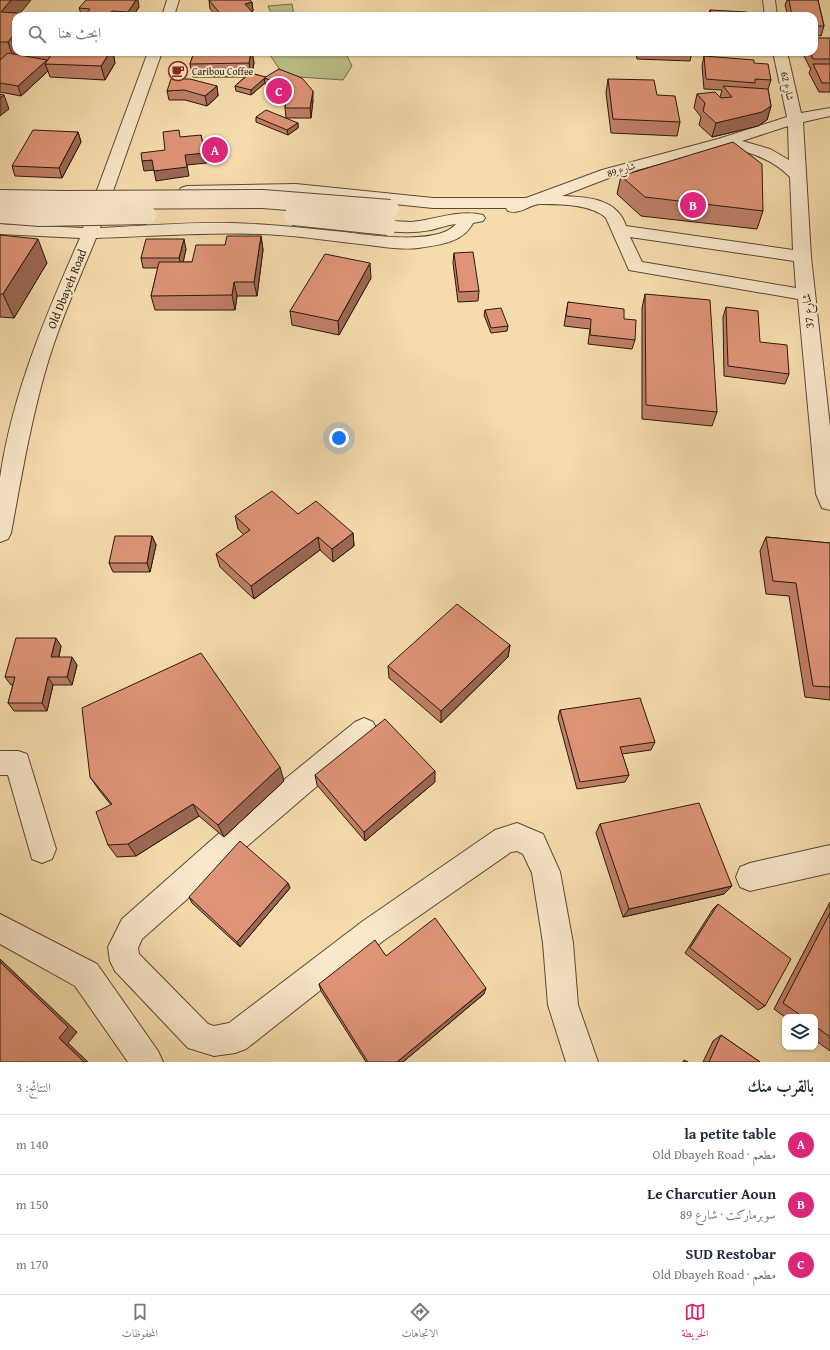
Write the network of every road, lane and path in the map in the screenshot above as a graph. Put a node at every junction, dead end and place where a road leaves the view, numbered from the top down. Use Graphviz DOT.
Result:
graph roads {
  1 [pos="174,0"];
  2 [pos="769,0"];
  3 [pos="170,12"];
  4 [pos="770,12"];
  5 [pos="154,56"];
  6 [pos="781,56"];
  7 [pos="830,112"];
  8 [pos="795,119"];
  9 [pos="723,142"];
  10 [pos="798,176"];
  11 [pos="0,190"];
  12 [pos="103,193"];
  13 [pos="0,199"];
  14 [pos="531,201"];
  15 [pos="0,214"];
  16 [pos="389,217"];
  17 [pos="467,219"];
  18 [pos="0,229"];
  19 [pos="619,230"];
  20 [pos="90,232"];
  21 [pos="802,257"];
  22 [pos="806,295"];
  23 [pos="830,347"];
  24 [pos="812,356"];
  25 [pos="830,502"];
  26 [pos="0,533"];
  27 [pos="364,730"];
  28 [pos="0,764"];
  29 [pos="42,849"];
  30 [pos="830,859"];
  31 [pos="750,877"];
  32 [pos="0,928"];
  33 [pos="147,1062"];
  34 [pos="582,1062"];
  1 -- 3 [label="street"];
  2 -- 4 [label="street"];
  5 -- 12 [label="street, Old Dbayeh Road"];
  6 -- 8 [label="street, شارع 62"];
  7 -- 8 [label="street, شارع 89"];
  8 -- 9 [label="street, شارع 89"];
  8 -- 10 [label="street, شارع 37"];
  9 -- 10 [label="street"];
  9 -- 14 [label="street, شارع 89"];
  10 -- 21 [label="street, شارع 37"];
  11 -- 12 [label="street"];
  12 -- 14 [label="street"];
  12 -- 20 [label="street, Old Dbayeh Road"];
  13 -- 16 [label="street, bridge"];
  14 -- 17 [label="street, شارع 89"];
  14 -- 19 [label="street"];
  15 -- 16 [label="street, bridge"];
  16 -- 17 [label="street, شارع 89"];
  17 -- 20 [label="street"];
  18 -- 20 [label="street"];
  19 -- 21 [label="street"];
  19 -- 22 [label="street"];
  20 -- 26 [label="street, Old Dbayeh Road"];
  21 -- 22 [label="street, شارع 37"];
  22 -- 24 [label="street, شارع 37"];
  23 -- 24 [label="street"];
  24 -- 25 [label="street, شارع 37"];
  27 -- 34 [label="street"];
  28 -- 29 [label="street"];
  30 -- 31 [label="street"];
  32 -- 33 [label="street"];
}
